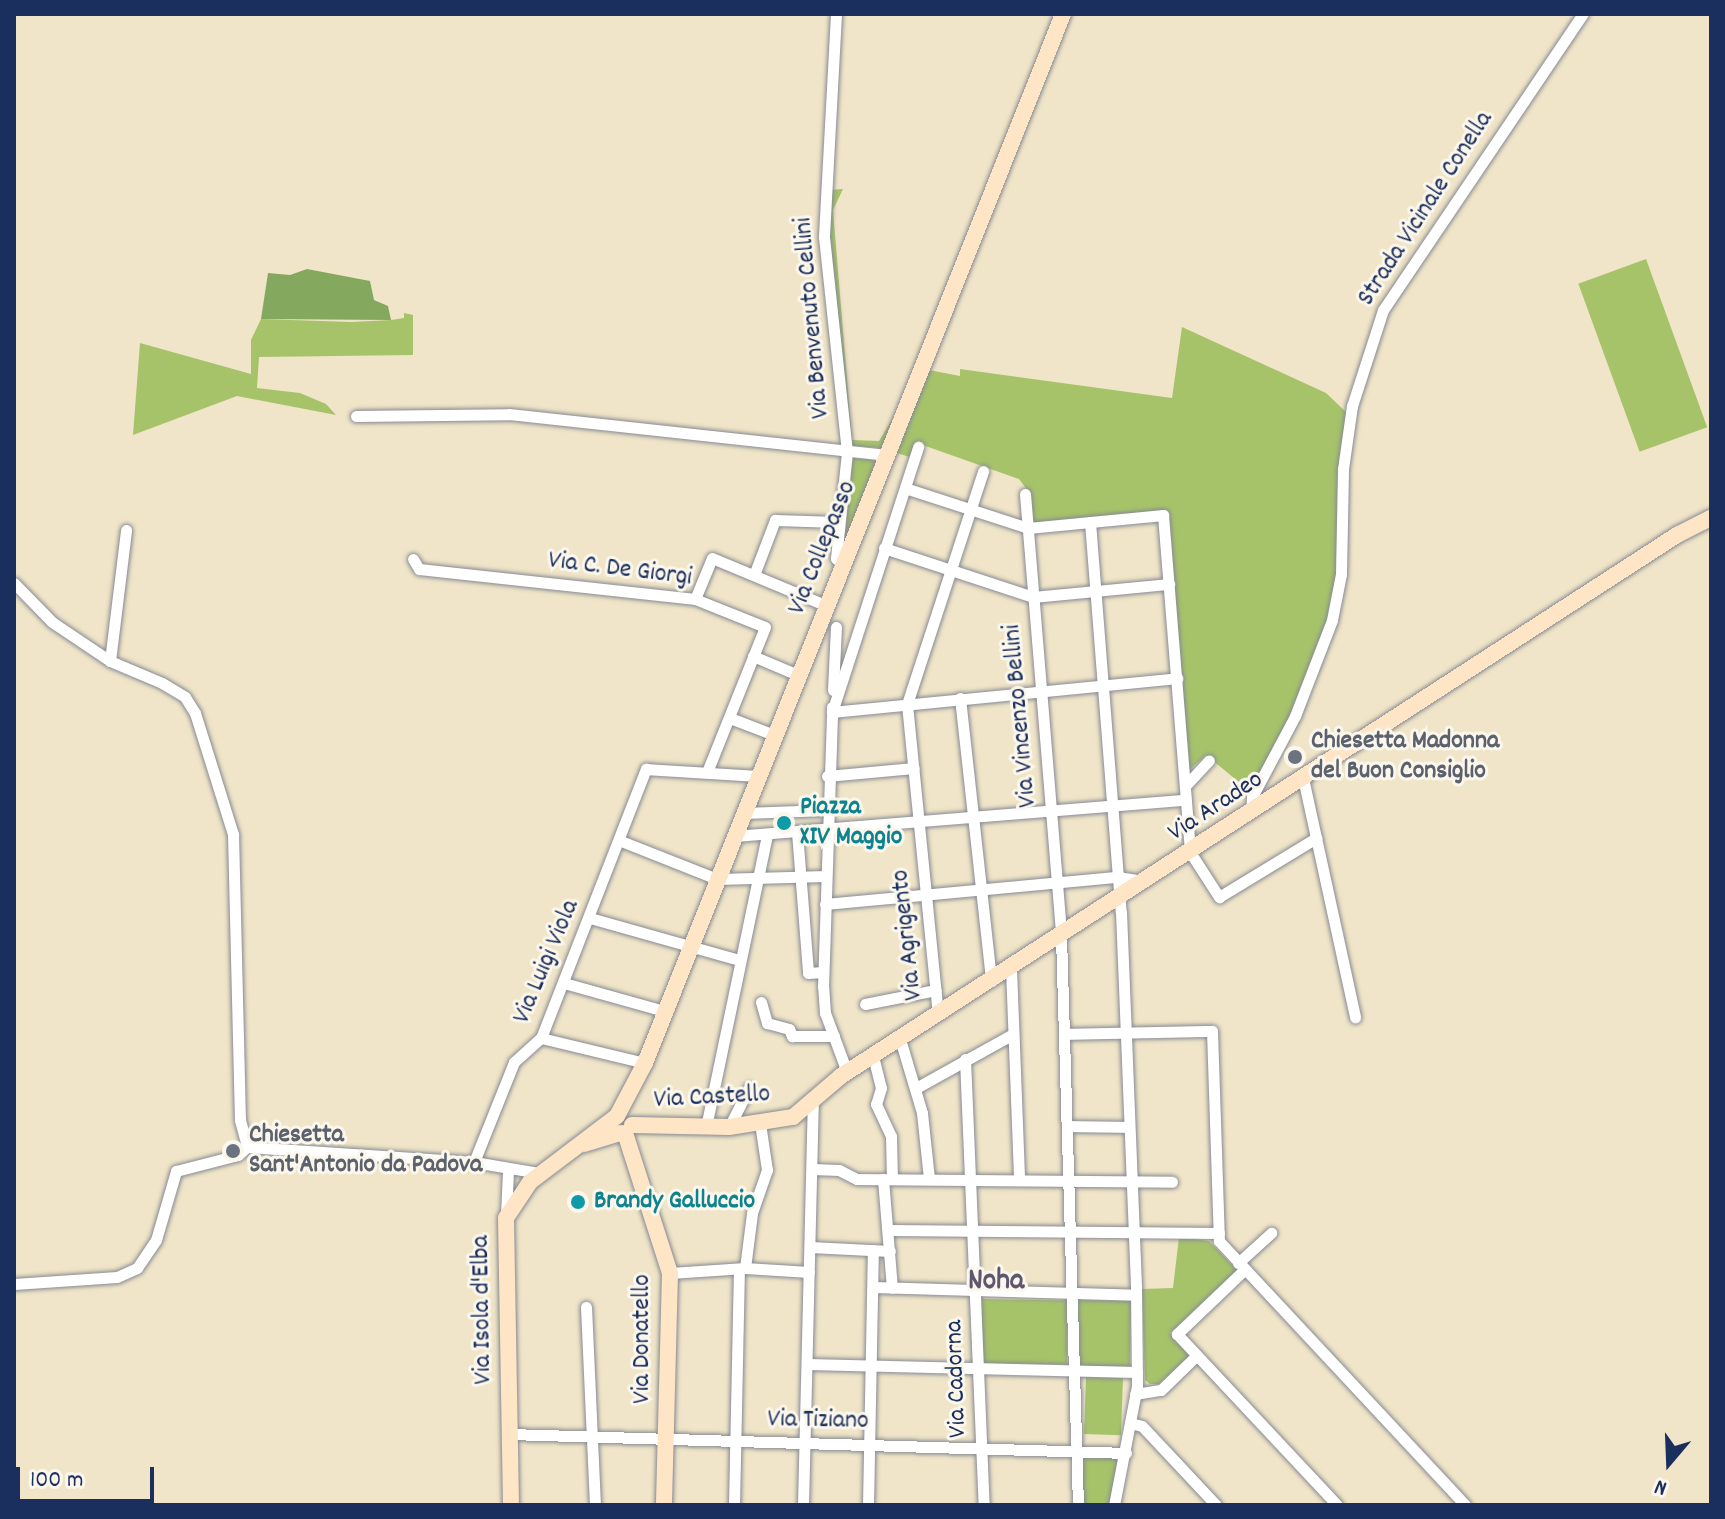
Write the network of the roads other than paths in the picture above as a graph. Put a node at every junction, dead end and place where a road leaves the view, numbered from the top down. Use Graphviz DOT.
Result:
graph roads {
  1 [pos="836,14"];
  2 [pos="1063,14"];
  3 [pos="1583,14"];
  4 [pos="356,416"];
  5 [pos="918,447"];
  6 [pos="847,452"];
  7 [pos="887,455"];
  8 [pos="983,471"];
  9 [pos="905,488"];
  10 [pos="1025,494"];
  11 [pos="970,509"];
  12 [pos="1711,518"];
  13 [pos="838,522"];
  14 [pos="1090,522"];
  15 [pos="1028,528"];
  16 [pos="126,530"];
  17 [pos="884,548"];
  18 [pos="413,559"];
  19 [pos="843,566"];
  20 [pos="950,569"];
  21 [pos="754,575"];
  22 [pos="14,583"];
  23 [pos="1169,584"];
  24 [pos="1095,591"];
  25 [pos="1033,597"];
  26 [pos="695,599"];
  27 [pos="822,613"];
  28 [pos="836,627"];
  29 [pos="855,635"];
  30 [pos="753,656"];
  31 [pos="110,661"];
  32 [pos="798,675"];
  33 [pos="1177,678"];
  34 [pos="1104,685"];
  35 [pos="1042,690"];
  36 [pos="960,698"];
  37 [pos="907,704"];
  38 [pos="832,712"];
  39 [pos="730,718"];
  40 [pos="774,735"];
  41 [pos="1209,760"];
  42 [pos="914,768"];
  43 [pos="707,772"];
  44 [pos="757,776"];
  45 [pos="827,776"];
  46 [pos="1303,778"];
  47 [pos="1185,786"];
  48 [pos="1186,800"];
  49 [pos="1113,804"];
  50 [pos="1051,808"];
  51 [pos="827,810"];
  52 [pos="1251,812"];
  53 [pos="743,813"];
  54 [pos="973,816"];
  55 [pos="919,821"];
  56 [pos="828,830"];
  57 [pos="797,832"];
  58 [pos="767,834"];
  59 [pos="734,836"];
  60 [pos="1316,838"];
  61 [pos="621,841"];
  62 [pos="1190,852"];
  63 [pos="826,876"];
  64 [pos="1118,877"];
  65 [pos="758,878"];
  66 [pos="801,878"];
  67 [pos="717,879"];
  68 [pos="1057,882"];
  69 [pos="1144,882"];
  70 [pos="980,890"];
  71 [pos="925,895"];
  72 [pos="1118,898"];
  73 [pos="825,904"];
  74 [pos="590,918"];
  75 [pos="1061,936"];
  76 [pos="689,948"];
  77 [pos="739,960"];
  78 [pos="1011,968"];
  79 [pos="823,972"];
  80 [pos="991,981"];
  81 [pos="564,983"];
  82 [pos="936,990"];
  83 [pos="761,1002"];
  84 [pos="865,1004"];
  85 [pos="664,1011"];
  86 [pos="938,1015"];
  87 [pos="1355,1017"];
  88 [pos="1126,1033"];
  89 [pos="1013,1034"];
  90 [pos="1065,1034"];
  91 [pos="834,1036"];
  92 [pos="541,1038"];
  93 [pos="900,1039"];
  94 [pos="873,1056"];
  95 [pos="965,1059"];
  96 [pos="645,1063"];
  97 [pos="847,1072"];
  98 [pos="749,1088"];
  99 [pos="916,1088"];
  100 [pos="813,1096"];
  101 [pos="793,1117"];
  102 [pos="625,1121"];
  103 [pos="760,1123"];
  104 [pos="1068,1126"];
  105 [pos="706,1127"];
  106 [pos="729,1127"];
  107 [pos="1129,1127"];
  108 [pos="247,1147"];
  109 [pos="474,1162"];
  110 [pos="812,1169"];
  111 [pos="508,1171"];
  112 [pos="541,1173"];
  113 [pos="929,1178"];
  114 [pos="888,1179"];
  115 [pos="970,1179"];
  116 [pos="1019,1179"];
  117 [pos="1069,1180"];
  118 [pos="1132,1182"];
  119 [pos="1172,1182"];
  120 [pos="506,1218"];
  121 [pos="889,1230"];
  122 [pos="972,1230"];
  123 [pos="1070,1232"];
  124 [pos="1133,1233"];
  125 [pos="1219,1233"];
  126 [pos="1271,1233"];
  127 [pos="810,1247"];
  128 [pos="873,1250"];
  129 [pos="890,1251"];
  130 [pos="1241,1267"];
  131 [pos="742,1268"];
  132 [pos="809,1272"];
  133 [pos="670,1273"];
  134 [pos="14,1284"];
  135 [pos="873,1287"];
  136 [pos="892,1288"];
  137 [pos="976,1293"];
  138 [pos="1073,1295"];
  139 [pos="1136,1295"];
  140 [pos="586,1307"];
  141 [pos="1196,1356"];
  142 [pos="807,1364"];
  143 [pos="871,1366"];
  144 [pos="979,1369"];
  145 [pos="1075,1371"];
  146 [pos="1137,1372"];
  147 [pos="1135,1394"];
  148 [pos="1130,1423"];
  149 [pos="509,1434"];
  150 [pos="591,1437"];
  151 [pos="666,1439"];
  152 [pos="736,1441"];
  153 [pos="804,1444"];
  154 [pos="870,1444"];
  155 [pos="982,1452"];
  156 [pos="1077,1452"];
  157 [pos="1126,1453"];
  158 [pos="511,1505"];
  159 [pos="595,1505"];
  160 [pos="664,1505"];
  161 [pos="734,1505"];
  162 [pos="803,1505"];
  163 [pos="868,1505"];
  164 [pos="984,1505"];
  165 [pos="1078,1505"];
  166 [pos="1114,1505"];
  167 [pos="1216,1505"];
  168 [pos="1337,1505"];
  169 [pos="1465,1505"];
  1 -- 6 [label="street, Via Benvenuto Cellini"];
  2 -- 7 [label="street, Via Collepasso"];
  3 -- 52 [label="street, Strada Vicinale Conella"];
  4 -- 6 [label="street"];
  5 -- 9 [label="street"];
  6 -- 7 [label="street"];
  6 -- 13 [label="street, Via Benvenuto Cellini"];
  7 -- 19 [label="street, Via Collepasso"];
  8 -- 11 [label="street, Via Agrigento"];
  9 -- 11 [label="street"];
  9 -- 17 [label="street"];
  10 -- 15 [label="street, Via Vincenzo Bellini"];
  11 -- 15 [label="street"];
  11 -- 20 [label="street, Via Agrigento"];
  12 -- 46 [label="street, Via Aradeo"];
  13 -- 19 [label="street, Via Benvenuto Cellini"];
  13 -- 21 [label="street"];
  14 -- 15 [label="street"];
  14 -- 23 [label="street"];
  14 -- 24 [label="street"];
  15 -- 25 [label="street, Via Vincenzo Bellini"];
  16 -- 31 [label="street"];
  17 -- 20 [label="street"];
  17 -- 29 [label="street"];
  18 -- 26 [label="street, Via C. De Giorgi"];
  19 -- 27 [label="street, Via Collepasso"];
  20 -- 25 [label="street"];
  20 -- 37 [label="street, Via Agrigento"];
  21 -- 26 [label="street"];
  21 -- 27 [label="street"];
  22 -- 31 [label="street"];
  23 -- 24 [label="street"];
  23 -- 33 [label="street"];
  24 -- 25 [label="street"];
  24 -- 34 [label="street"];
  25 -- 35 [label="street, Via Vincenzo Bellini"];
  26 -- 30 [label="street, Via C. De Giorgi"];
  27 -- 28 [label="street"];
  27 -- 32 [label="street, Via Collepasso"];
  28 -- 29 [label="street"];
  28 -- 38 [label="street"];
  29 -- 38 [label="street"];
  30 -- 32 [label="street"];
  30 -- 39 [label="street, Via C. De Giorgi"];
  31 -- 108 [label="street"];
  32 -- 40 [label="street, Via Collepasso"];
  33 -- 34 [label="street"];
  33 -- 47 [label="street"];
  34 -- 35 [label="street"];
  34 -- 49 [label="street"];
  35 -- 36 [label="street"];
  35 -- 50 [label="street, Via Vincenzo Bellini"];
  36 -- 37 [label="street"];
  36 -- 54 [label="street"];
  37 -- 38 [label="street"];
  37 -- 42 [label="street, Via Agrigento"];
  38 -- 45 [label="street"];
  39 -- 40 [label="street"];
  39 -- 43 [label="street, Via C. De Giorgi"];
  40 -- 44 [label="street, Via Collepasso"];
  41 -- 47 [label="street"];
  42 -- 45 [label="street"];
  42 -- 55 [label="street, Via Agrigento"];
  43 -- 44 [label="street"];
  43 -- 61 [label="street, Via Luigi Viola"];
  44 -- 53 [label="street, Via Collepasso"];
  45 -- 51 [label="street"];
  46 -- 52 [label="street, Via Aradeo"];
  46 -- 60 [label="street"];
  47 -- 48 [label="street"];
  48 -- 49 [label="street"];
  48 -- 62 [label="street"];
  49 -- 50 [label="street"];
  49 -- 64 [label="street"];
  50 -- 54 [label="street"];
  50 -- 68 [label="street, Via Vincenzo Bellini"];
  51 -- 53 [label="street"];
  51 -- 56 [label="street"];
  52 -- 62 [label="street, Via Aradeo"];
  53 -- 59 [label="street, Via Collepasso"];
  54 -- 55 [label="street"];
  54 -- 70 [label="street"];
  55 -- 56 [label="street"];
  55 -- 71 [label="street, Via Agrigento"];
  56 -- 57 [label="street"];
  56 -- 63 [label="street"];
  57 -- 58 [label="street"];
  57 -- 66 [label="street"];
  58 -- 59 [label="street"];
  58 -- 65 [label="street"];
  59 -- 67 [label="street, Via Collepasso"];
  60 -- 62 [label="street"];
  60 -- 87 [label="street"];
  61 -- 67 [label="street"];
  61 -- 74 [label="street, Via Luigi Viola"];
  62 -- 69 [label="street, Via Aradeo"];
  63 -- 66 [label="street"];
  63 -- 73 [label="street"];
  64 -- 68 [label="street"];
  64 -- 69 [label="street"];
  64 -- 72 [label="street"];
  65 -- 66 [label="street"];
  65 -- 67 [label="street"];
  65 -- 77 [label="street"];
  66 -- 79 [label="street"];
  67 -- 76 [label="street, Via Collepasso"];
  68 -- 70 [label="street"];
  68 -- 75 [label="street, Via Vincenzo Bellini"];
  69 -- 72 [label="street, Via Aradeo"];
  70 -- 71 [label="street"];
  70 -- 80 [label="street"];
  71 -- 73 [label="street"];
  71 -- 82 [label="street, Via Agrigento"];
  72 -- 75 [label="street, Via Aradeo"];
  72 -- 88 [label="street"];
  73 -- 79 [label="street"];
  74 -- 76 [label="street"];
  74 -- 81 [label="street, Via Luigi Viola"];
  75 -- 78 [label="street, Via Aradeo"];
  75 -- 90 [label="street, Via Vincenzo Bellini"];
  76 -- 77 [label="street"];
  76 -- 85 [label="street, Via Collepasso"];
  77 -- 105 [label="street"];
  78 -- 80 [label="street, Via Aradeo"];
  78 -- 89 [label="street"];
  79 -- 91 [label="street"];
  80 -- 86 [label="street, Via Aradeo"];
  81 -- 85 [label="street"];
  81 -- 92 [label="street, Via Luigi Viola"];
  82 -- 84 [label="street"];
  82 -- 86 [label="street, Via Agrigento"];
  83 -- 91 [label="street"];
  85 -- 96 [label="street, Via Collepasso"];
  86 -- 93 [label="street, Via Aradeo"];
  88 -- 90 [label="street"];
  88 -- 107 [label="street"];
  88 -- 125 [label="street"];
  89 -- 95 [label="street"];
  89 -- 116 [label="street"];
  90 -- 104 [label="street, Via Vincenzo Bellini"];
  91 -- 97 [label="street"];
  92 -- 96 [label="street"];
  92 -- 109 [label="street, Via Luigi Viola"];
  93 -- 94 [label="street, Via Aradeo"];
  93 -- 99 [label="street"];
  94 -- 97 [label="street, Via Aradeo"];
  94 -- 114 [label="street"];
  95 -- 99 [label="street"];
  95 -- 115 [label="street, Via Cadorna"];
  96 -- 102 [label="street, Via Collepasso"];
  97 -- 100 [label="street, Via Aradeo"];
  98 -- 106 [label="street"];
  99 -- 113 [label="street"];
  100 -- 101 [label="street, Via Aradeo"];
  100 -- 110 [label="street"];
  101 -- 103 [label="street, Via Castello"];
  102 -- 105 [label="street, Via Castello"];
  102 -- 112 [label="street, Via Isola d'Elba"];
  102 -- 133 [label="street, Via Donatello"];
  103 -- 106 [label="street, Via Castello"];
  103 -- 131 [label="street"];
  104 -- 107 [label="street"];
  104 -- 117 [label="street, Via Vincenzo Bellini"];
  105 -- 106 [label="street, Via Castello"];
  107 -- 118 [label="street"];
  108 -- 109 [label="street"];
  108 -- 134 [label="street"];
  109 -- 111 [label="street"];
  110 -- 114 [label="street"];
  110 -- 127 [label="street"];
  111 -- 112 [label="street"];
  111 -- 120 [label="street"];
  112 -- 120 [label="street, Via Isola d'Elba"];
  113 -- 114 [label="street"];
  113 -- 115 [label="street"];
  114 -- 121 [label="street"];
  115 -- 116 [label="street"];
  115 -- 122 [label="street, Via Cadorna"];
  116 -- 117 [label="street"];
  117 -- 118 [label="street"];
  117 -- 123 [label="street, Via Vincenzo Bellini"];
  118 -- 119 [label="street"];
  118 -- 124 [label="street"];
  120 -- 149 [label="street, Via Isola d'Elba"];
  121 -- 122 [label="street"];
  121 -- 129 [label="street"];
  122 -- 123 [label="street"];
  122 -- 137 [label="street, Via Cadorna"];
  123 -- 124 [label="street"];
  123 -- 138 [label="street, Via Vincenzo Bellini"];
  124 -- 125 [label="street"];
  124 -- 139 [label="street"];
  125 -- 130 [label="street"];
  126 -- 130 [label="street"];
  127 -- 128 [label="street"];
  127 -- 132 [label="street"];
  128 -- 129 [label="street"];
  128 -- 135 [label="street"];
  129 -- 136 [label="street"];
  130 -- 141 [label="street"];
  130 -- 169 [label="street"];
  131 -- 132 [label="street"];
  131 -- 133 [label="street"];
  131 -- 152 [label="street"];
  132 -- 142 [label="street"];
  133 -- 151 [label="street, Via Donatello"];
  135 -- 136 [label="street"];
  135 -- 143 [label="street"];
  136 -- 137 [label="street"];
  137 -- 138 [label="street"];
  137 -- 144 [label="street, Via Cadorna"];
  138 -- 139 [label="street"];
  138 -- 145 [label="street, Via Vincenzo Bellini"];
  139 -- 146 [label="street"];
  140 -- 150 [label="street"];
  141 -- 147 [label="street"];
  141 -- 168 [label="street"];
  142 -- 143 [label="street"];
  142 -- 153 [label="street"];
  143 -- 144 [label="street"];
  143 -- 154 [label="street"];
  144 -- 145 [label="street"];
  144 -- 155 [label="street, Via Cadorna"];
  145 -- 146 [label="street"];
  145 -- 156 [label="street, Via Vincenzo Bellini"];
  146 -- 147 [label="street"];
  147 -- 148 [label="street"];
  148 -- 157 [label="street"];
  148 -- 167 [label="street"];
  149 -- 150 [label="street, Via Tiziano"];
  149 -- 158 [label="street, Via Isola d'Elba"];
  150 -- 151 [label="street, Via Tiziano"];
  150 -- 159 [label="street"];
  151 -- 152 [label="street, Via Tiziano"];
  151 -- 160 [label="street, Via Donatello"];
  152 -- 153 [label="street, Via Tiziano"];
  152 -- 161 [label="street"];
  153 -- 154 [label="street, Via Tiziano"];
  153 -- 162 [label="street"];
  154 -- 155 [label="street, Via Tiziano"];
  154 -- 163 [label="street"];
  155 -- 156 [label="street, Via Tiziano"];
  155 -- 164 [label="street, Via Cadorna"];
  156 -- 157 [label="street, Via Tiziano"];
  156 -- 165 [label="street, Via Vincenzo Bellini"];
  157 -- 166 [label="street"];
}
